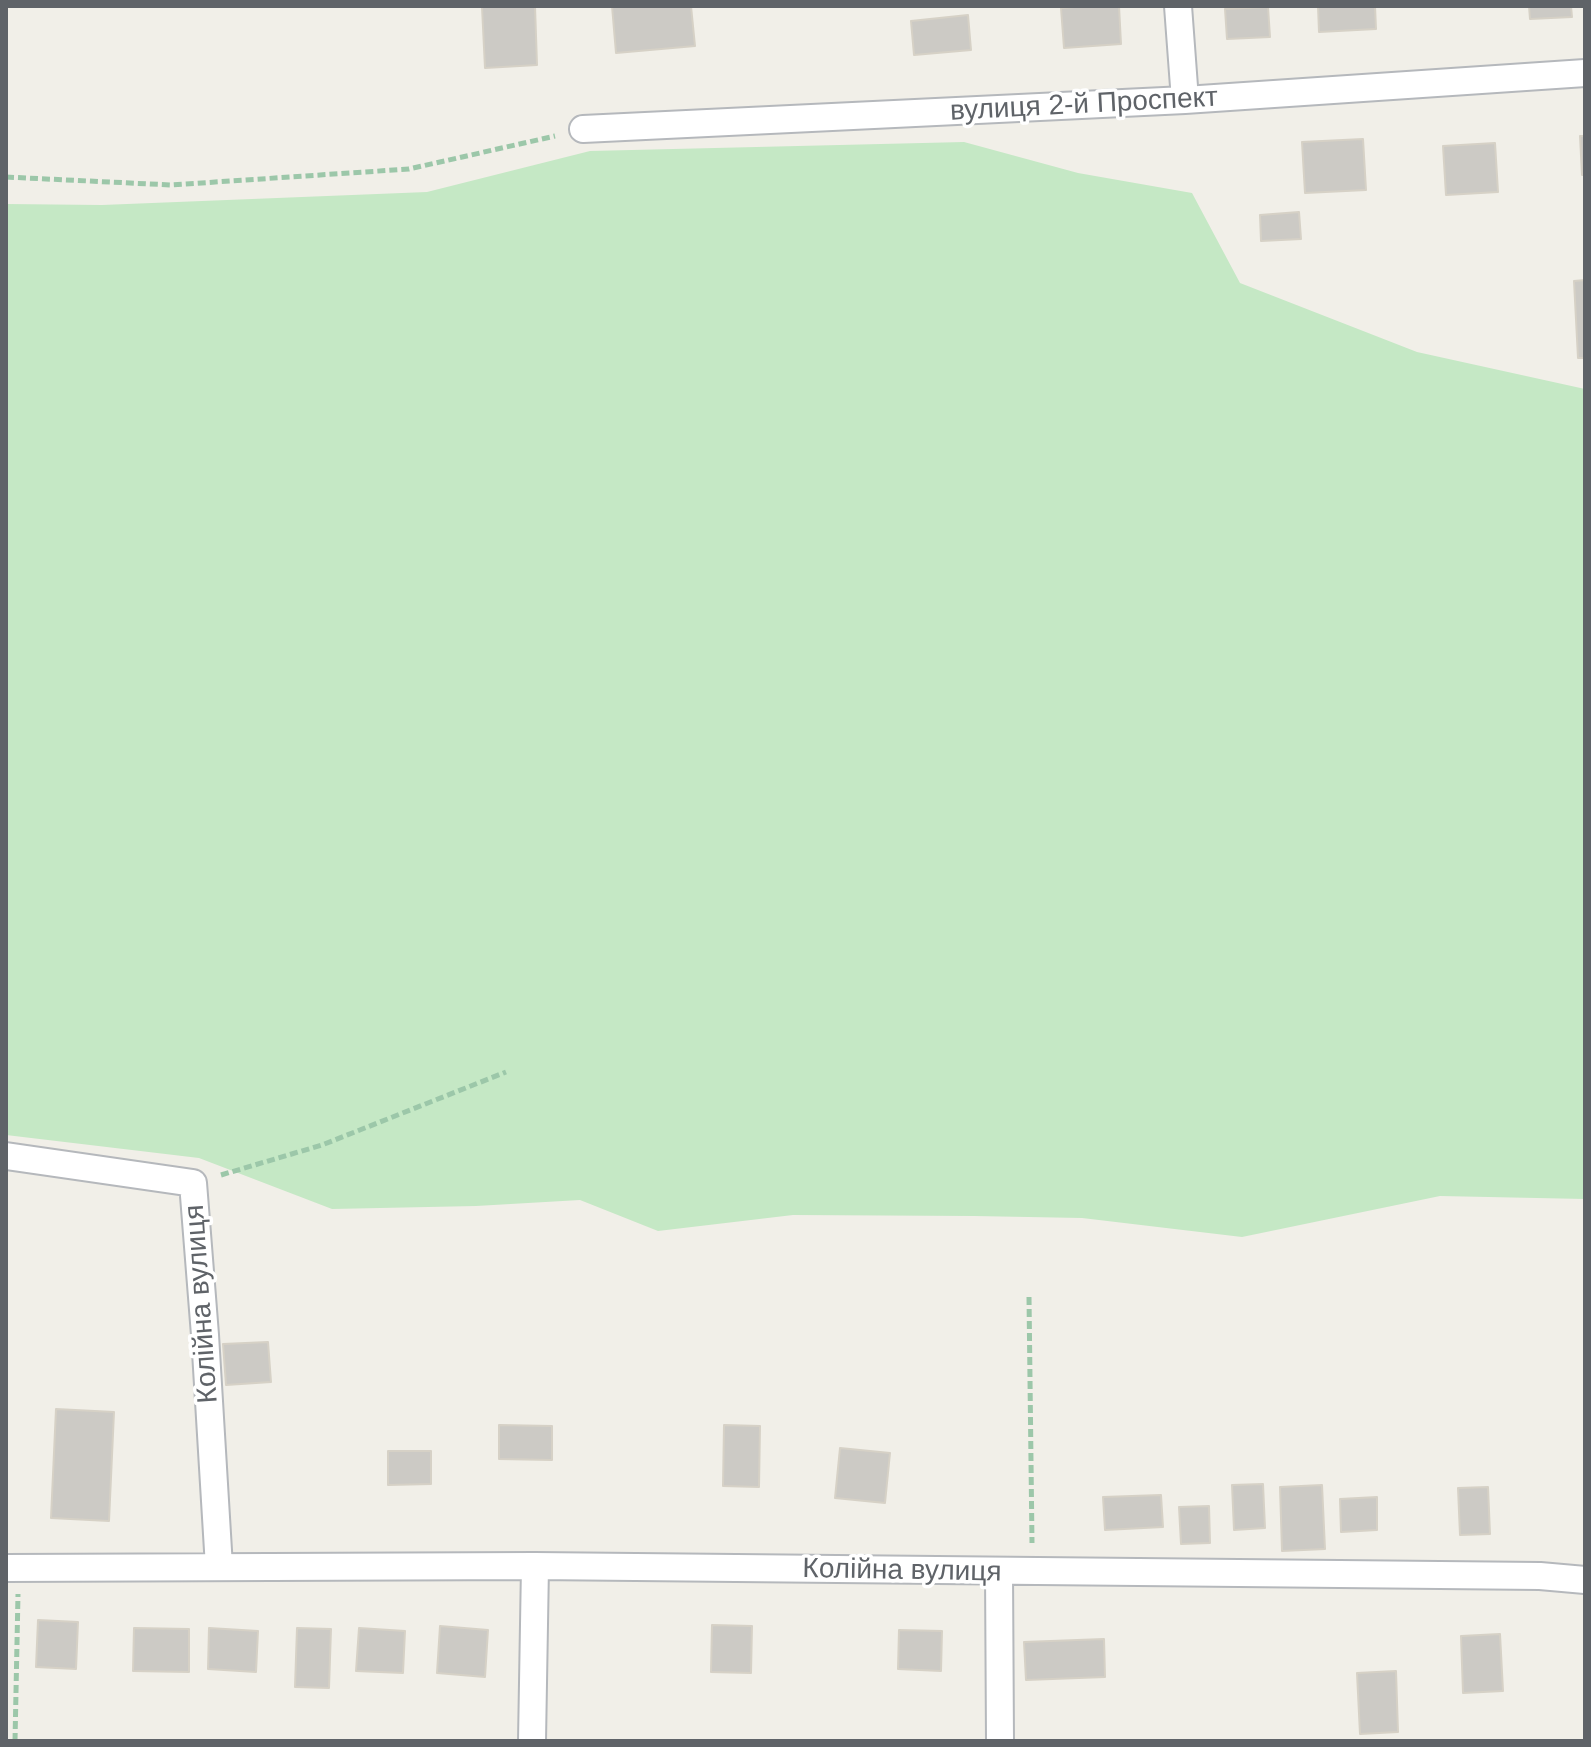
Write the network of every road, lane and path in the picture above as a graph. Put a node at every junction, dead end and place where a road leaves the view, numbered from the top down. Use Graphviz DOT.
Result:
graph roads {
  1 [pos="1178,6"];
  2 [pos="1585,73"];
  3 [pos="1185,100"];
  4 [pos="583,129"];
  5 [pos="6,177"];
  6 [pos="506,1072"];
  7 [pos="6,1156"];
  8 [pos="193,1183"];
  9 [pos="1029,1297"];
  10 [pos="535,1566"];
  11 [pos="219,1567"];
  12 [pos="12,1568"];
  13 [pos="999,1572"];
  14 [pos="1032,1572"];
  15 [pos="1585,1580"];
  16 [pos="15,1741"];
  17 [pos="532,1741"];
  18 [pos="1000,1741"];
  1 -- 3 [label="street"];
  2 -- 3 [label="street, вулиця 2-й Проспект"];
  3 -- 4 [label="street, вулиця 2-й Проспект"];
  4 -- 5 [label="path"];
  6 -- 8 [label="path"];
  7 -- 8 [label="street, Колійна вулиця"];
  8 -- 11 [label="street, Колійна вулиця"];
  9 -- 14 [label="path"];
  10 -- 11 [label="street, Колійна вулиця"];
  10 -- 13 [label="street, Колійна вулиця"];
  10 -- 17 [label="street"];
  11 -- 12 [label="street, Колійна вулиця"];
  12 -- 16 [label="path"];
  13 -- 14 [label="street, Колійна вулиця"];
  13 -- 18 [label="street"];
  14 -- 15 [label="street, Колійна вулиця"];
}
